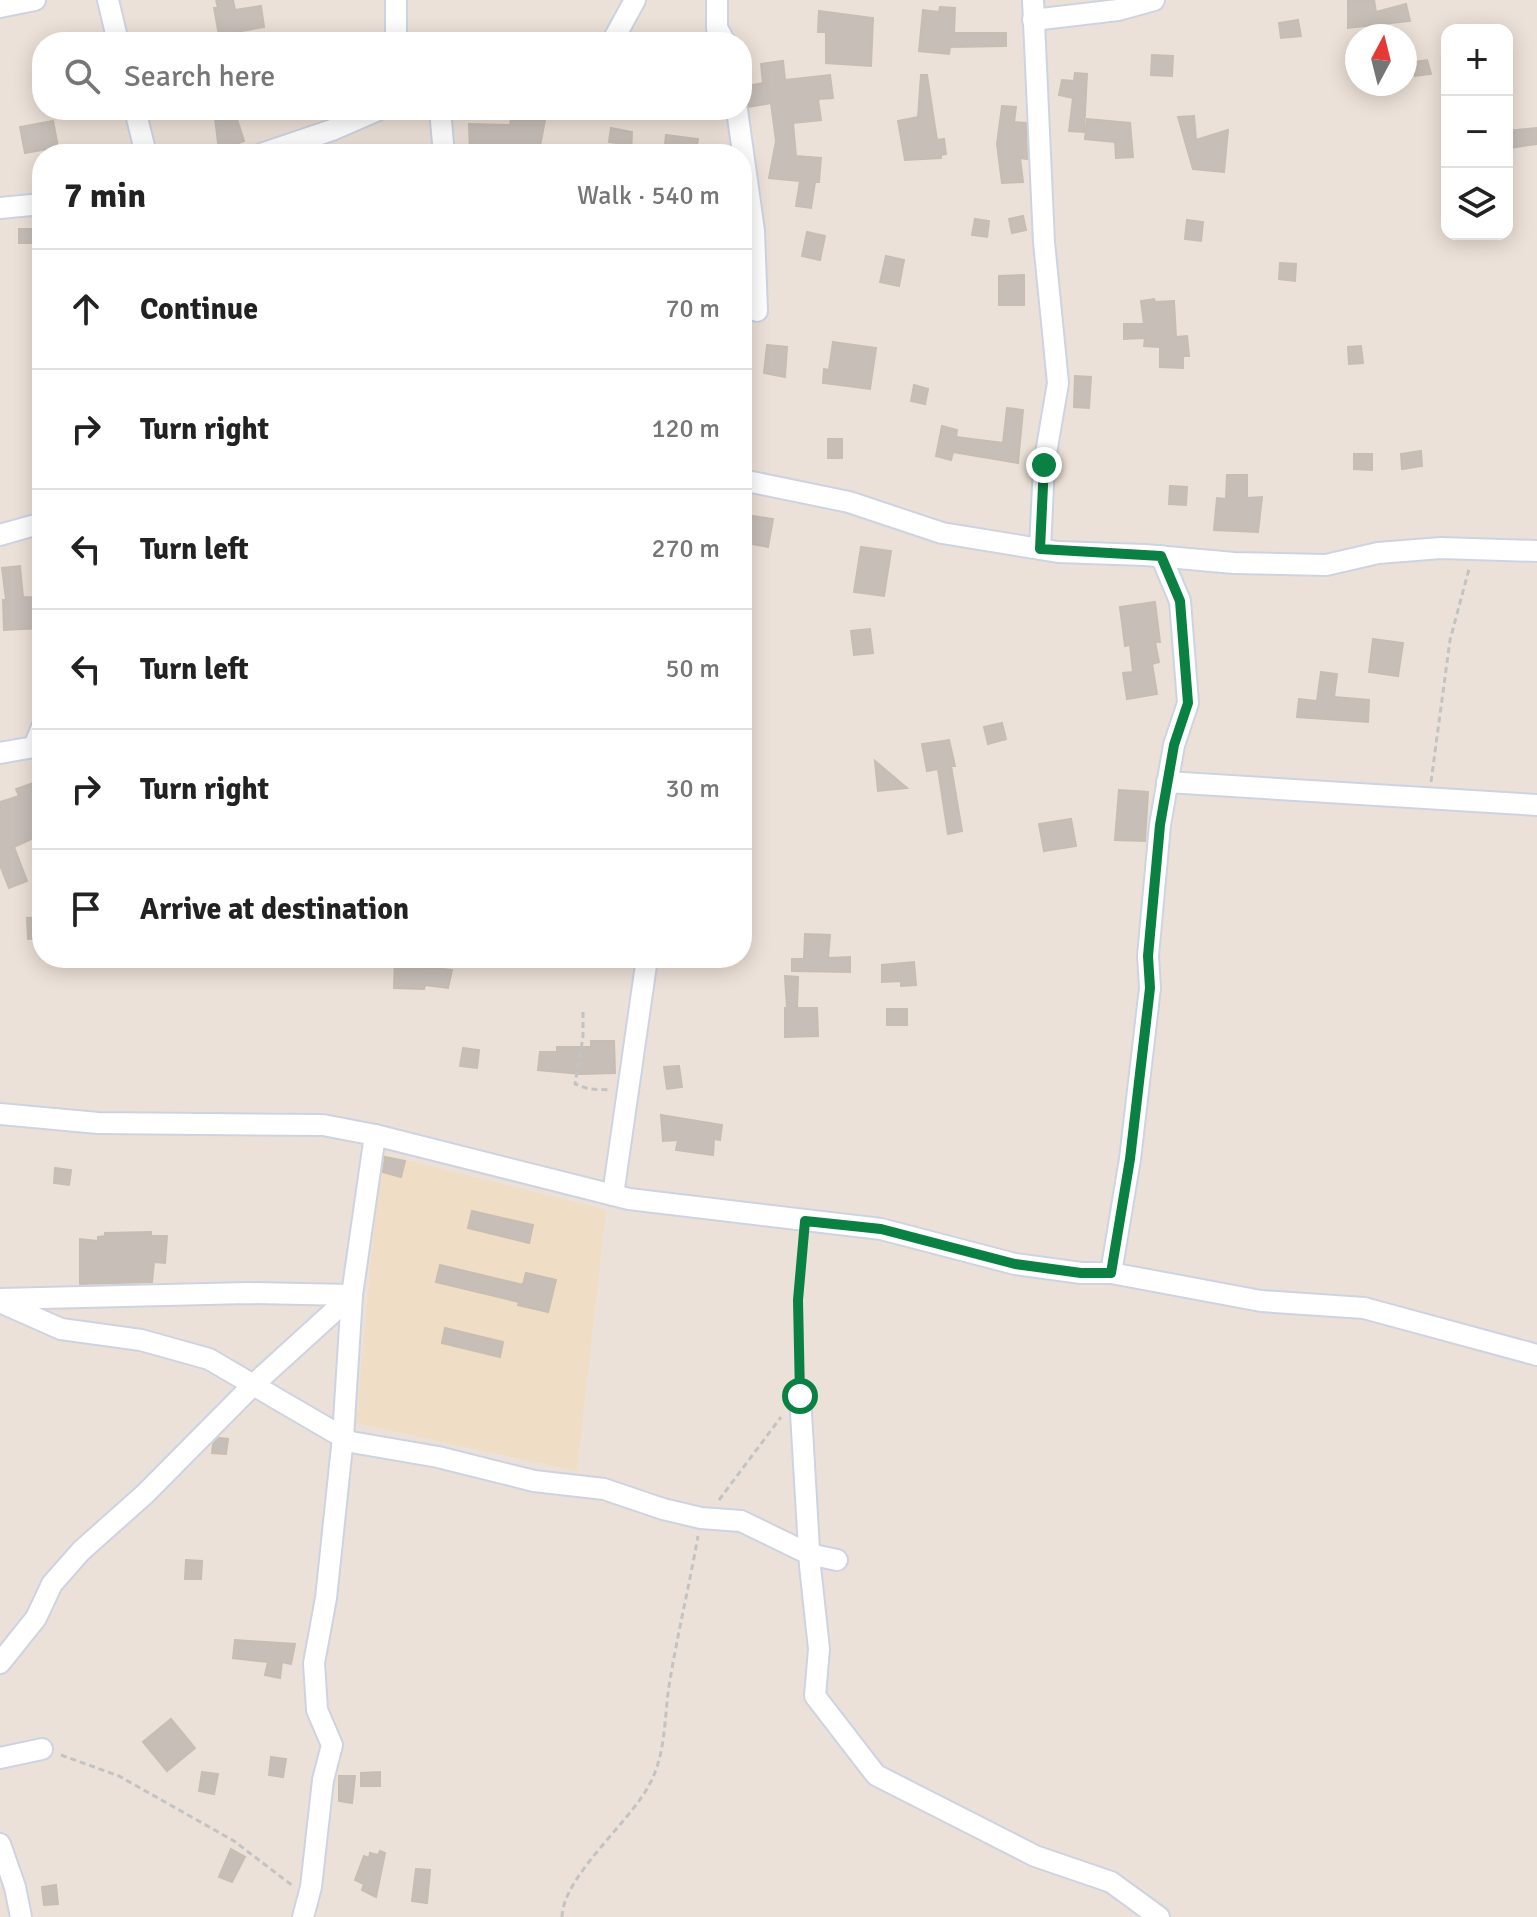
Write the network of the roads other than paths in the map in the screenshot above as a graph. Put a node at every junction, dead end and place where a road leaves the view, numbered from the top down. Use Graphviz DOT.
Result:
graph roads {
  1 [pos="35,0"];
  2 [pos="108,0"];
  3 [pos="396,0"];
  4 [pos="635,0"];
  5 [pos="717,0"];
  6 [pos="1154,0"];
  7 [pos="0,7"];
  8 [pos="1033,10"];
  9 [pos="116,32"];
  10 [pos="396,32"];
  11 [pos="617,32"];
  12 [pos="719,32"];
  13 [pos="138,120"];
  14 [pos="355,120"];
  15 [pos="441,120"];
  16 [pos="738,120"];
  17 [pos="144,144"];
  18 [pos="291,144"];
  19 [pos="443,144"];
  20 [pos="740,144"];
  21 [pos="32,205"];
  22 [pos="0,208"];
  23 [pos="752,222"];
  24 [pos="757,311"];
  25 [pos="752,482"];
  26 [pos="32,526"];
  27 [pos="0,535"];
  28 [pos="1040,549"];
  29 [pos="1537,551"];
  30 [pos="1161,556"];
  31 [pos="32,747"];
  32 [pos="0,753"];
  33 [pos="1167,782"];
  34 [pos="1537,805"];
  35 [pos="645,968"];
  36 [pos="0,1114"];
  37 [pos="375,1135"];
  38 [pos="613,1195"];
  39 [pos="1111,1273"];
  40 [pos="352,1295"];
  41 [pos="0,1301"];
  42 [pos="1537,1355"];
  43 [pos="254,1384"];
  44 [pos="800,1396"];
  45 [pos="343,1437"];
  46 [pos="809,1554"];
  47 [pos="837,1560"];
  48 [pos="0,1663"];
  49 [pos="42,1749"];
  50 [pos="0,1758"];
  51 [pos="0,1844"];
  52 [pos="306,1908"];
  53 [pos="21,1917"];
  54 [pos="1159,1917"];
  1 -- 7 [label="street"];
  2 -- 9 [label="street"];
  3 -- 10 [label="street"];
  4 -- 11 [label="street"];
  5 -- 12 [label="street"];
  6 -- 8 [label="street"];
  8 -- 28 [label="street"];
  13 -- 17 [label="street"];
  14 -- 18 [label="street"];
  15 -- 19 [label="street"];
  16 -- 20 [label="street"];
  21 -- 22 [label="street"];
  23 -- 24 [label="street"];
  25 -- 28 [label="street"];
  26 -- 27 [label="street"];
  28 -- 30 [label="street"];
  29 -- 30 [label="street"];
  30 -- 33 [label="street"];
  31 -- 32 [label="street"];
  33 -- 34 [label="street"];
  33 -- 39 [label="street"];
  35 -- 38 [label="street"];
  36 -- 37 [label="street"];
  37 -- 38 [label="street"];
  37 -- 40 [label="street"];
  38 -- 39 [label="street"];
  39 -- 42 [label="street"];
  40 -- 41 [label="street"];
  40 -- 43 [label="street"];
  40 -- 45 [label="street"];
  41 -- 43 [label="street"];
  43 -- 45 [label="street"];
  43 -- 48 [label="street"];
  44 -- 46 [label="street"];
  45 -- 46 [label="street"];
  45 -- 52 [label="street"];
  46 -- 47 [label="street"];
  46 -- 54 [label="street"];
  49 -- 50 [label="street"];
  51 -- 53 [label="street"];
}
